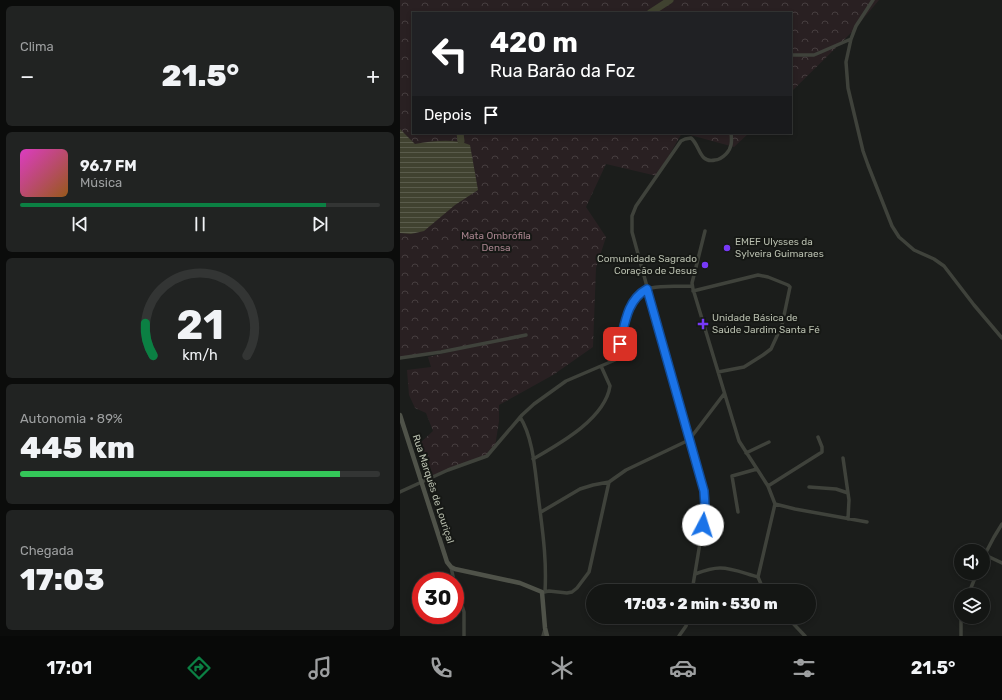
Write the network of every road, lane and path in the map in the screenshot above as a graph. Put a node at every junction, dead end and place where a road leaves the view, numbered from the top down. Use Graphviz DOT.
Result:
graph roads {
  1 [pos="873,0"];
  2 [pos="850,40"];
  3 [pos="792,54"];
  4 [pos="730,134"];
  5 [pos="705,231"];
  6 [pos="692,286"];
  7 [pos="647,289"];
  8 [pos="693,291"];
  9 [pos="526,335"];
  10 [pos="1002,338"];
  11 [pos="400,358"];
  12 [pos="601,366"];
  13 [pos="718,372"];
  14 [pos="724,394"];
  15 [pos="400,415"];
  16 [pos="520,417"];
  17 [pos="818,437"];
  18 [pos="689,440"];
  19 [pos="769,442"];
  20 [pos="746,453"];
  21 [pos="843,458"];
  22 [pos="533,459"];
  23 [pos="757,469"];
  24 [pos="422,482"];
  25 [pos="609,482"];
  26 [pos="768,486"];
  27 [pos="809,487"];
  28 [pos="400,492"];
  29 [pos="848,493"];
  30 [pos="774,504"];
  31 [pos="541,512"];
  32 [pos="738,512"];
  33 [pos="848,519"];
  34 [pos="867,522"];
  35 [pos="1002,524"];
  36 [pos="990,545"];
  37 [pos="990,558"];
  38 [pos="1002,563"];
  39 [pos="451,567"];
  40 [pos="452,572"];
  41 [pos="695,574"];
  42 [pos="758,577"];
  43 [pos="693,584"];
  44 [pos="761,584"];
  45 [pos="544,592"];
  46 [pos="464,624"];
  47 [pos="686,624"];
  48 [pos="794,624"];
  49 [pos="961,624"];
  50 [pos="545,630"];
  51 [pos="464,636"];
  52 [pos="543,636"];
  53 [pos="547,636"];
  54 [pos="679,636"];
  55 [pos="805,636"];
  56 [pos="961,636"];
  1 -- 2 [label="street"];
  2 -- 3 [label="street"];
  2 -- 10 [label="street"];
  4 -- 7 [label="street"];
  5 -- 6 [label="street"];
  6 -- 7 [label="street"];
  6 -- 8 [label="street"];
  7 -- 12 [label="street"];
  7 -- 18 [label="street"];
  8 -- 13 [label="street"];
  8 -- 13 [label="street"];
  9 -- 11 [label="street"];
  12 -- 16 [label="street"];
  12 -- 22 [label="street"];
  13 -- 14 [label="street"];
  14 -- 18 [label="street"];
  14 -- 20 [label="street"];
  15 -- 24 [label="main road, Rua Marquês de Louriçal"];
  16 -- 22 [label="street"];
  16 -- 24 [label="street"];
  17 -- 26 [label="street"];
  18 -- 25 [label="street"];
  18 -- 41 [label="street"];
  19 -- 20 [label="street"];
  20 -- 23 [label="street"];
  21 -- 29 [label="street"];
  22 -- 31 [label="street"];
  23 -- 26 [label="street"];
  23 -- 32 [label="street"];
  24 -- 28 [label="street"];
  24 -- 39 [label="main road, Rua Marquês de Louriçal"];
  25 -- 31 [label="street"];
  25 -- 45 [label="street"];
  26 -- 30 [label="street"];
  27 -- 29 [label="street"];
  29 -- 33 [label="street"];
  30 -- 33 [label="street"];
  30 -- 42 [label="street"];
  31 -- 45 [label="street"];
  33 -- 34 [label="street"];
  35 -- 36 [label="street"];
  37 -- 38 [label="street"];
  39 -- 40 [label="street"];
  39 -- 45 [label="main road"];
  41 -- 42 [label="street"];
  41 -- 43 [label="street"];
  42 -- 44 [label="street"];
  45 -- 50 [label="main road"];
  46 -- 51 [label="street"];
  47 -- 54 [label="street"];
  48 -- 55 [label="street"];
  49 -- 56 [label="street"];
  50 -- 52 [label="street"];
  50 -- 53 [label="main road"];
}
